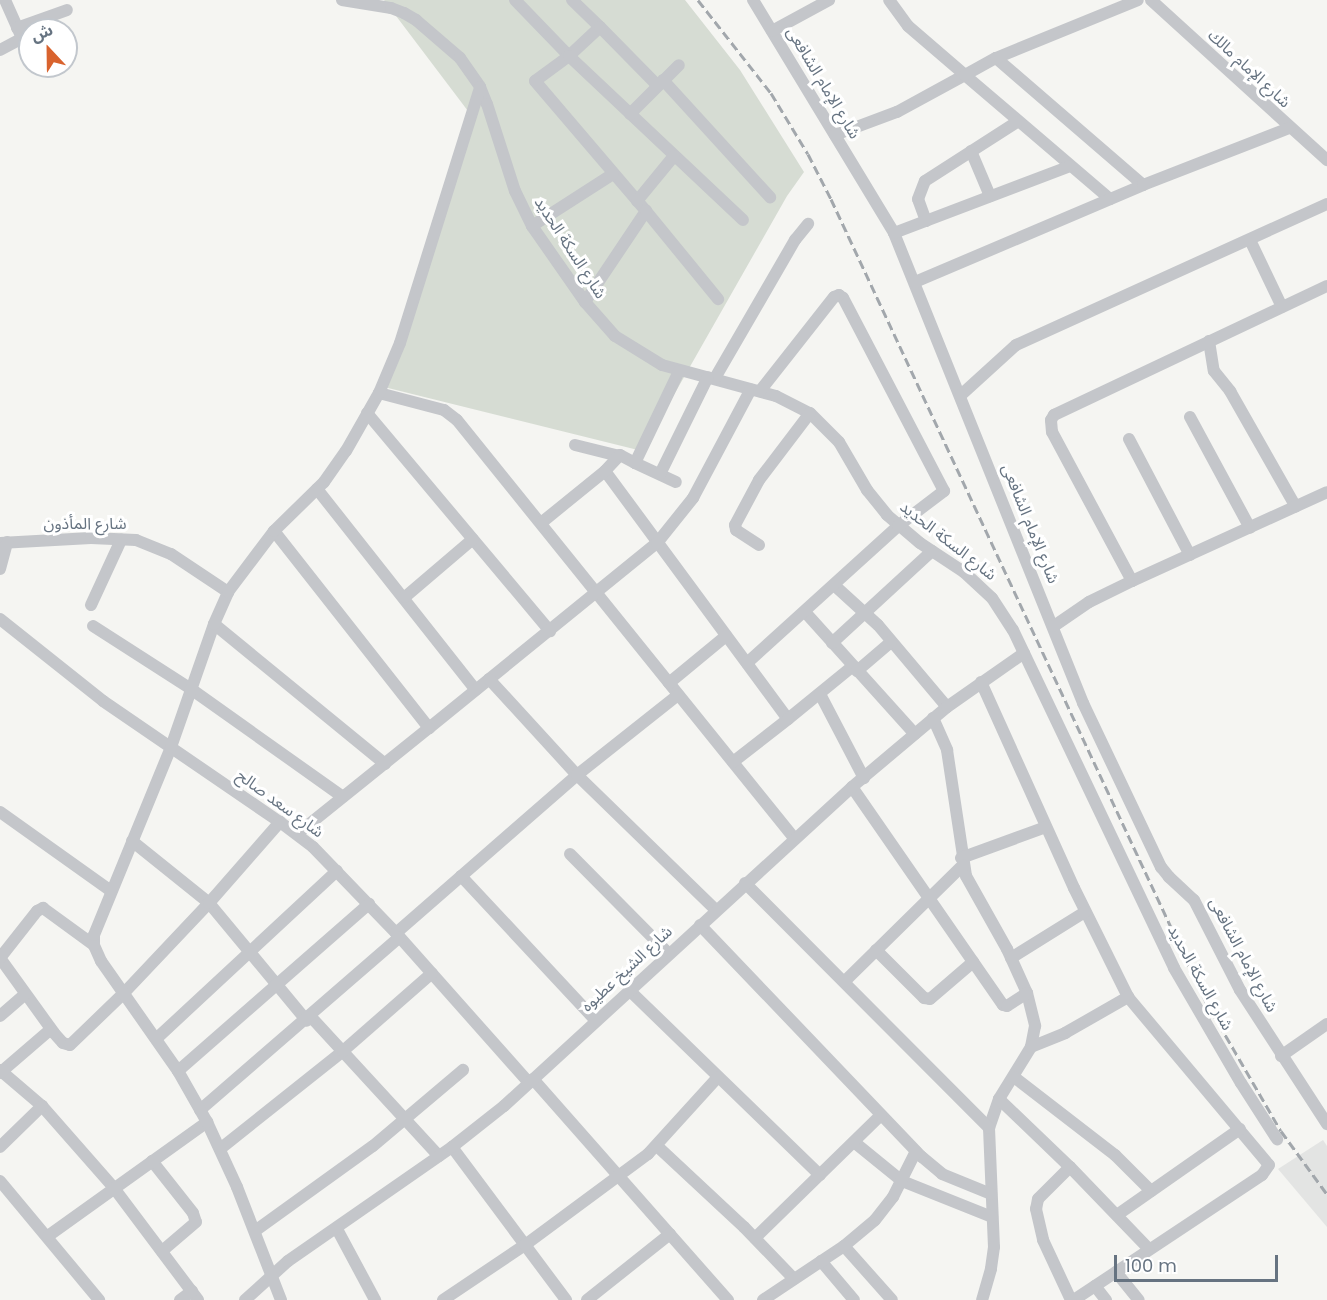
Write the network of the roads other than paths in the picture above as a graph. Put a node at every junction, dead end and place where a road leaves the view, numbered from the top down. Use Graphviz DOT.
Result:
graph roads {
  1 [pos="5,0"];
  2 [pos="342,0"];
  3 [pos="515,0"];
  4 [pos="572,0"];
  5 [pos="753,0"];
  6 [pos="830,0"];
  7 [pos="888,0"];
  8 [pos="1138,0"];
  9 [pos="1150,0"];
  10 [pos="67,10"];
  11 [pos="51,18"];
  12 [pos="600,27"];
  13 [pos="772,31"];
  14 [pos="18,32"];
  15 [pos="18,35"];
  16 [pos="0,50"];
  17 [pos="569,56"];
  18 [pos="996,58"];
  19 [pos="679,65"];
  20 [pos="965,75"];
  21 [pos="660,82"];
  22 [pos="480,87"];
  23 [pos="630,114"];
  24 [pos="1017,122"];
  25 [pos="1289,128"];
  26 [pos="835,135"];
  27 [pos="971,151"];
  28 [pos="674,156"];
  29 [pos="1327,160"];
  30 [pos="1070,166"];
  31 [pos="613,174"];
  32 [pos="1143,185"];
  33 [pos="990,196"];
  34 [pos="770,197"];
  35 [pos="1110,199"];
  36 [pos="636,201"];
  37 [pos="1327,204"];
  38 [pos="646,212"];
  39 [pos="743,220"];
  40 [pos="926,221"];
  41 [pos="808,224"];
  42 [pos="532,226"];
  43 [pos="894,234"];
  44 [pos="1250,240"];
  45 [pos="915,282"];
  46 [pos="1327,286"];
  47 [pos="718,299"];
  48 [pos="585,302"];
  49 [pos="1282,307"];
  50 [pos="1209,341"];
  51 [pos="679,370"];
  52 [pos="712,377"];
  53 [pos="755,390"];
  54 [pos="379,393"];
  55 [pos="961,395"];
  56 [pos="367,413"];
  57 [pos="810,413"];
  58 [pos="1190,417"];
  59 [pos="1129,439"];
  60 [pos="575,445"];
  61 [pos="619,456"];
  62 [pos="635,463"];
  63 [pos="605,471"];
  64 [pos="660,474"];
  65 [pos="676,482"];
  66 [pos="317,489"];
  67 [pos="1327,492"];
  68 [pos="1296,507"];
  69 [pos="541,523"];
  70 [pos="898,526"];
  71 [pos="1250,528"];
  72 [pos="274,531"];
  73 [pos="473,539"];
  74 [pos="121,540"];
  75 [pos="3,543"];
  76 [pos="657,543"];
  77 [pos="759,545"];
  78 [pos="932,551"];
  79 [pos="1190,555"];
  80 [pos="0,569"];
  81 [pos="1132,581"];
  82 [pos="834,585"];
  83 [pos="228,592"];
  84 [pos="598,593"];
  85 [pos="405,597"];
  86 [pos="92,605"];
  87 [pos="805,612"];
  88 [pos="865,614"];
  89 [pos="0,620"];
  90 [pos="214,624"];
  91 [pos="93,626"];
  92 [pos="1054,626"];
  93 [pos="550,631"];
  94 [pos="726,636"];
  95 [pos="891,642"];
  96 [pos="832,643"];
  97 [pos="1024,653"];
  98 [pos="747,663"];
  99 [pos="855,668"];
  100 [pos="489,679"];
  101 [pos="981,682"];
  102 [pos="669,683"];
  103 [pos="191,689"];
  104 [pos="476,690"];
  105 [pos="820,694"];
  106 [pos="678,695"];
  107 [pos="947,707"];
  108 [pos="933,718"];
  109 [pos="788,719"];
  110 [pos="429,728"];
  111 [pos="915,734"];
  112 [pos="171,747"];
  113 [pos="733,762"];
  114 [pos="385,764"];
  115 [pos="577,775"];
  116 [pos="864,778"];
  117 [pos="852,787"];
  118 [pos="343,797"];
  119 [pos="0,812"];
  120 [pos="280,822"];
  121 [pos="1046,827"];
  122 [pos="297,834"];
  123 [pos="794,838"];
  124 [pos="132,841"];
  125 [pos="570,854"];
  126 [pos="962,862"];
  127 [pos="337,871"];
  128 [pos="461,876"];
  129 [pos="745,883"];
  130 [pos="111,891"];
  131 [pos="930,897"];
  132 [pos="209,903"];
  133 [pos="369,904"];
  134 [pos="716,910"];
  135 [pos="1085,912"];
  136 [pos="700,925"];
  137 [pos="398,935"];
  138 [pos="94,945"];
  139 [pos="876,950"];
  140 [pos="250,952"];
  141 [pos="668,953"];
  142 [pos="0,958"];
  143 [pos="1011,958"];
  144 [pos="974,962"];
  145 [pos="432,973"];
  146 [pos="845,981"];
  147 [pos="278,986"];
  148 [pos="629,990"];
  149 [pos="1027,993"];
  150 [pos="25,994"];
  151 [pos="123,994"];
  152 [pos="1128,997"];
  153 [pos="1,1015"];
  154 [pos="309,1019"];
  155 [pos="596,1020"];
  156 [pos="1327,1024"];
  157 [pos="51,1029"];
  158 [pos="156,1039"];
  159 [pos="1031,1047"];
  160 [pos="343,1052"];
  161 [pos="1281,1056"];
  162 [pos="463,1070"];
  163 [pos="1,1071"];
  164 [pos="178,1071"];
  165 [pos="718,1077"];
  166 [pos="1014,1077"];
  167 [pos="531,1081"];
  168 [pos="999,1099"];
  169 [pos="42,1106"];
  170 [pos="200,1110"];
  171 [pos="881,1115"];
  172 [pos="405,1120"];
  173 [pos="207,1122"];
  174 [pos="1327,1124"];
  175 [pos="989,1128"];
  176 [pos="1240,1129"];
  177 [pos="1277,1139"];
  178 [pos="854,1142"];
  179 [pos="657,1146"];
  180 [pos="0,1147"];
  181 [pos="452,1147"];
  182 [pos="220,1149"];
  183 [pos="916,1151"];
  184 [pos="439,1156"];
  185 [pos="152,1161"];
  186 [pos="1070,1167"];
  187 [pos="620,1175"];
  188 [pos="820,1175"];
  189 [pos="0,1181"];
  190 [pos="902,1181"];
  191 [pos="114,1188"];
  192 [pos="1151,1191"];
  193 [pos="991,1194"];
  194 [pos="1117,1215"];
  195 [pos="992,1217"];
  196 [pos="336,1228"];
  197 [pos="255,1231"];
  198 [pos="670,1234"];
  199 [pos="48,1236"];
  200 [pos="755,1238"];
  201 [pos="525,1245"];
  202 [pos="844,1246"];
  203 [pos="1149,1249"];
  204 [pos="162,1251"];
  205 [pos="821,1261"];
  206 [pos="1116,1272"];
  207 [pos="272,1274"];
  208 [pos="794,1279"];
  209 [pos="1095,1286"];
  210 [pos="195,1296"];
  211 [pos="778,1296"];
  212 [pos="99,1300"];
  213 [pos="180,1300"];
  214 [pos="245,1300"];
  215 [pos="281,1300"];
  216 [pos="375,1300"];
  217 [pos="443,1300"];
  218 [pos="566,1300"];
  219 [pos="587,1300"];
  220 [pos="728,1300"];
  221 [pos="763,1300"];
  222 [pos="854,1300"];
  223 [pos="892,1300"];
  224 [pos="982,1300"];
  225 [pos="1072,1300"];
  226 [pos="1106,1300"];
  227 [pos="1139,1300"];
  1 -- 14 [label="street"];
  2 -- 22 [label="street, شارع السكة الحديد"];
  3 -- 17 [label="street"];
  4 -- 12 [label="street"];
  5 -- 13 [label="street, شارع الإمام الشافعى"];
  6 -- 13 [label="street"];
  7 -- 20 [label="street"];
  8 -- 18 [label="street"];
  9 -- 25 [label="street, شارع الإمام مالك"];
  10 -- 11 [label="street"];
  12 -- 17 [label="street"];
  12 -- 21 [label="street"];
  13 -- 26 [label="street, شارع الإمام الشافعى"];
  15 -- 16 [label="street"];
  17 -- 23 [label="street"];
  17 -- 31 [label="street"];
  18 -- 20 [label="street"];
  18 -- 32 [label="street"];
  19 -- 21 [label="street"];
  20 -- 24 [label="street"];
  20 -- 26 [label="street"];
  21 -- 23 [label="street"];
  21 -- 34 [label="street"];
  22 -- 42 [label="street, شارع السكة الحديد"];
  22 -- 54 [label="street"];
  23 -- 28 [label="street"];
  24 -- 27 [label="street"];
  24 -- 30 [label="street"];
  25 -- 29 [label="street, شارع الإمام مالك"];
  25 -- 32 [label="street"];
  26 -- 43 [label="street, شارع الإمام الشافعى"];
  27 -- 33 [label="street"];
  27 -- 40 [label="street"];
  28 -- 36 [label="street"];
  28 -- 39 [label="street"];
  30 -- 33 [label="street"];
  30 -- 35 [label="street"];
  31 -- 36 [label="street"];
  31 -- 42 [label="street"];
  32 -- 35 [label="street"];
  33 -- 40 [label="street"];
  35 -- 45 [label="street"];
  36 -- 38 [label="street"];
  37 -- 44 [label="street"];
  38 -- 47 [label="street"];
  38 -- 48 [label="street"];
  40 -- 43 [label="street"];
  41 -- 52 [label="street"];
  42 -- 48 [label="street, شارع السكة الحديد"];
  43 -- 45 [label="street, شارع الإمام الشافعى"];
  44 -- 49 [label="street"];
  44 -- 55 [label="street"];
  45 -- 55 [label="street, شارع الإمام الشافعى"];
  46 -- 49 [label="street"];
  48 -- 51 [label="street, شارع السكة الحديد"];
  49 -- 50 [label="street"];
  50 -- 68 [label="street"];
  50 -- 81 [label="street"];
  51 -- 52 [label="street, شارع السكة الحديد"];
  51 -- 62 [label="street"];
  52 -- 53 [label="street, شارع السكة الحديد"];
  52 -- 64 [label="street"];
  53 -- 57 [label="street, شارع السكة الحديد"];
  53 -- 70 [label="street"];
  53 -- 76 [label="street"];
  54 -- 56 [label="street"];
  54 -- 69 [label="street"];
  55 -- 92 [label="street, شارع الإمام الشافعى"];
  56 -- 66 [label="street"];
  56 -- 73 [label="street"];
  57 -- 70 [label="street, شارع السكة الحديد"];
  57 -- 77 [label="street"];
  58 -- 71 [label="street"];
  59 -- 79 [label="street"];
  60 -- 61 [label="street"];
  61 -- 62 [label="street"];
  61 -- 63 [label="street"];
  62 -- 64 [label="street"];
  63 -- 69 [label="street"];
  63 -- 76 [label="street"];
  64 -- 65 [label="street"];
  66 -- 72 [label="street"];
  66 -- 85 [label="street"];
  67 -- 68 [label="street"];
  68 -- 71 [label="street"];
  69 -- 84 [label="street"];
  70 -- 78 [label="street, شارع السكة الحديد"];
  70 -- 82 [label="street"];
  71 -- 79 [label="street"];
  72 -- 83 [label="street"];
  72 -- 110 [label="street"];
  73 -- 85 [label="street"];
  73 -- 93 [label="street"];
  74 -- 75 [label="street, شارع المأذون"];
  74 -- 83 [label="street, شارع المأذون"];
  74 -- 86 [label="street"];
  75 -- 80 [label="street"];
  76 -- 84 [label="street"];
  76 -- 94 [label="street"];
  78 -- 88 [label="street"];
  78 -- 97 [label="street, شارع السكة الحديد"];
  79 -- 81 [label="street"];
  81 -- 92 [label="street"];
  82 -- 87 [label="street"];
  82 -- 88 [label="street"];
  83 -- 90 [label="street"];
  84 -- 93 [label="street"];
  84 -- 102 [label="street"];
  85 -- 104 [label="street"];
  87 -- 96 [label="street"];
  87 -- 98 [label="street"];
  88 -- 95 [label="street"];
  88 -- 96 [label="street"];
  89 -- 112 [label="street, شارع سعد صالح"];
  90 -- 103 [label="street"];
  90 -- 114 [label="street"];
  91 -- 103 [label="street"];
  92 -- 161 [label="street, شارع الإمام الشافعى"];
  93 -- 100 [label="street"];
  94 -- 98 [label="street"];
  94 -- 102 [label="street"];
  95 -- 99 [label="street"];
  95 -- 107 [label="street"];
  96 -- 99 [label="street"];
  97 -- 101 [label="street, شارع الشيخ عطيوه"];
  97 -- 177 [label="street, شارع السكة الحديد"];
  98 -- 109 [label="street"];
  99 -- 105 [label="street"];
  99 -- 111 [label="street"];
  100 -- 104 [label="street"];
  100 -- 115 [label="street"];
  101 -- 107 [label="street, شارع الشيخ عطيوه"];
  101 -- 121 [label="street"];
  102 -- 106 [label="street"];
  103 -- 112 [label="street"];
  103 -- 118 [label="street"];
  104 -- 110 [label="street"];
  105 -- 109 [label="street"];
  105 -- 116 [label="street"];
  106 -- 113 [label="street"];
  106 -- 115 [label="street"];
  107 -- 108 [label="street, شارع الشيخ عطيوه"];
  108 -- 111 [label="street, شارع الشيخ عطيوه"];
  108 -- 126 [label="street"];
  109 -- 113 [label="street"];
  110 -- 114 [label="street"];
  111 -- 116 [label="street, شارع الشيخ عطيوه"];
  112 -- 120 [label="street, شارع سعد صالح"];
  112 -- 124 [label="street"];
  113 -- 123 [label="street"];
  114 -- 118 [label="street"];
  115 -- 128 [label="street"];
  115 -- 134 [label="street"];
  116 -- 117 [label="street, شارع الشيخ عطيوه"];
  117 -- 123 [label="street, شارع الشيخ عطيوه"];
  117 -- 131 [label="street"];
  118 -- 122 [label="street"];
  119 -- 130 [label="street"];
  120 -- 122 [label="street, شارع سعد صالح"];
  120 -- 132 [label="street"];
  121 -- 126 [label="street"];
  121 -- 135 [label="street"];
  122 -- 127 [label="street, شارع سعد صالح"];
  123 -- 129 [label="street, شارع الشيخ عطيوه"];
  124 -- 130 [label="street"];
  124 -- 132 [label="street"];
  125 -- 141 [label="street"];
  126 -- 131 [label="street"];
  126 -- 143 [label="street"];
  127 -- 133 [label="street, شارع سعد صالح"];
  127 -- 140 [label="street"];
  128 -- 137 [label="street"];
  128 -- 155 [label="street"];
  129 -- 134 [label="street, شارع الشيخ عطيوه"];
  129 -- 146 [label="street"];
  130 -- 138 [label="street"];
  131 -- 139 [label="street"];
  131 -- 144 [label="street"];
  132 -- 140 [label="street"];
  132 -- 151 [label="street"];
  133 -- 137 [label="street, شارع سعد صالح"];
  133 -- 147 [label="street"];
  134 -- 136 [label="street, شارع الشيخ عطيوه"];
  135 -- 143 [label="street"];
  135 -- 152 [label="street"];
  136 -- 141 [label="street, شارع الشيخ عطيوه"];
  136 -- 171 [label="street"];
  137 -- 145 [label="street, شارع سعد صالح"];
  137 -- 154 [label="street"];
  138 -- 142 [label="street"];
  138 -- 151 [label="street"];
  139 -- 144 [label="street"];
  139 -- 146 [label="street"];
  140 -- 147 [label="street"];
  140 -- 158 [label="street"];
  141 -- 148 [label="street, شارع الشيخ عطيوه"];
  142 -- 150 [label="street"];
  143 -- 149 [label="street"];
  144 -- 149 [label="street"];
  145 -- 160 [label="street"];
  145 -- 167 [label="street, شارع سعد صالح"];
  146 -- 175 [label="street"];
  147 -- 154 [label="street"];
  147 -- 164 [label="street"];
  148 -- 155 [label="street, شارع الشيخ عطيوه"];
  148 -- 165 [label="street"];
  149 -- 159 [label="street"];
  150 -- 153 [label="street"];
  150 -- 157 [label="street"];
  151 -- 157 [label="street"];
  151 -- 158 [label="street"];
  152 -- 159 [label="street"];
  152 -- 176 [label="street"];
  154 -- 160 [label="street"];
  154 -- 170 [label="street"];
  155 -- 167 [label="street, شارع الشيخ عطيوه"];
  156 -- 161 [label="street"];
  157 -- 163 [label="street"];
  158 -- 164 [label="street"];
  159 -- 166 [label="street"];
  160 -- 172 [label="street"];
  160 -- 182 [label="street"];
  161 -- 174 [label="street, شارع الإمام الشافعى"];
  162 -- 172 [label="street"];
  163 -- 169 [label="street"];
  164 -- 170 [label="street"];
  165 -- 179 [label="street"];
  165 -- 188 [label="street"];
  166 -- 168 [label="street"];
  166 -- 192 [label="street"];
  167 -- 181 [label="street, شارع الشيخ عطيوه"];
  167 -- 187 [label="street, شارع سعد صالح"];
  168 -- 175 [label="street"];
  168 -- 186 [label="street"];
  169 -- 180 [label="street"];
  169 -- 191 [label="street"];
  170 -- 173 [label="street"];
  171 -- 178 [label="street"];
  171 -- 183 [label="street"];
  172 -- 184 [label="street"];
  172 -- 197 [label="street"];
  173 -- 182 [label="street"];
  173 -- 185 [label="street"];
  175 -- 193 [label="street"];
  176 -- 192 [label="street"];
  176 -- 203 [label="street"];
  178 -- 188 [label="street"];
  178 -- 190 [label="street"];
  179 -- 187 [label="street"];
  179 -- 200 [label="street"];
  181 -- 184 [label="street, شارع الشيخ عطيوه"];
  181 -- 201 [label="street"];
  182 -- 197 [label="street"];
  183 -- 190 [label="street"];
  183 -- 193 [label="street"];
  184 -- 196 [label="street, شارع الشيخ عطيوه"];
  185 -- 191 [label="street"];
  185 -- 204 [label="street"];
  186 -- 194 [label="street"];
  186 -- 225 [label="street"];
  187 -- 198 [label="street, شارع سعد صالح"];
  187 -- 201 [label="street"];
  188 -- 200 [label="street"];
  189 -- 199 [label="street"];
  190 -- 195 [label="street"];
  190 -- 202 [label="street"];
  191 -- 199 [label="street"];
  191 -- 204 [label="street"];
  192 -- 194 [label="street"];
  193 -- 195 [label="street"];
  194 -- 203 [label="street"];
  195 -- 224 [label="street"];
  196 -- 207 [label="street, شارع الشيخ عطيوه"];
  196 -- 216 [label="street"];
  197 -- 207 [label="street"];
  198 -- 219 [label="street"];
  198 -- 220 [label="street, شارع سعد صالح"];
  199 -- 212 [label="street"];
  200 -- 208 [label="street"];
  201 -- 217 [label="street"];
  201 -- 218 [label="street"];
  202 -- 205 [label="street"];
  202 -- 223 [label="street"];
  203 -- 206 [label="street"];
  204 -- 210 [label="street"];
  205 -- 208 [label="street"];
  205 -- 222 [label="street"];
  206 -- 209 [label="street"];
  206 -- 227 [label="street"];
  207 -- 214 [label="street, شارع الشيخ عطيوه"];
  207 -- 215 [label="street"];
  208 -- 211 [label="street"];
  209 -- 225 [label="street"];
  209 -- 226 [label="street"];
  210 -- 213 [label="street"];
  211 -- 221 [label="street"];
}
